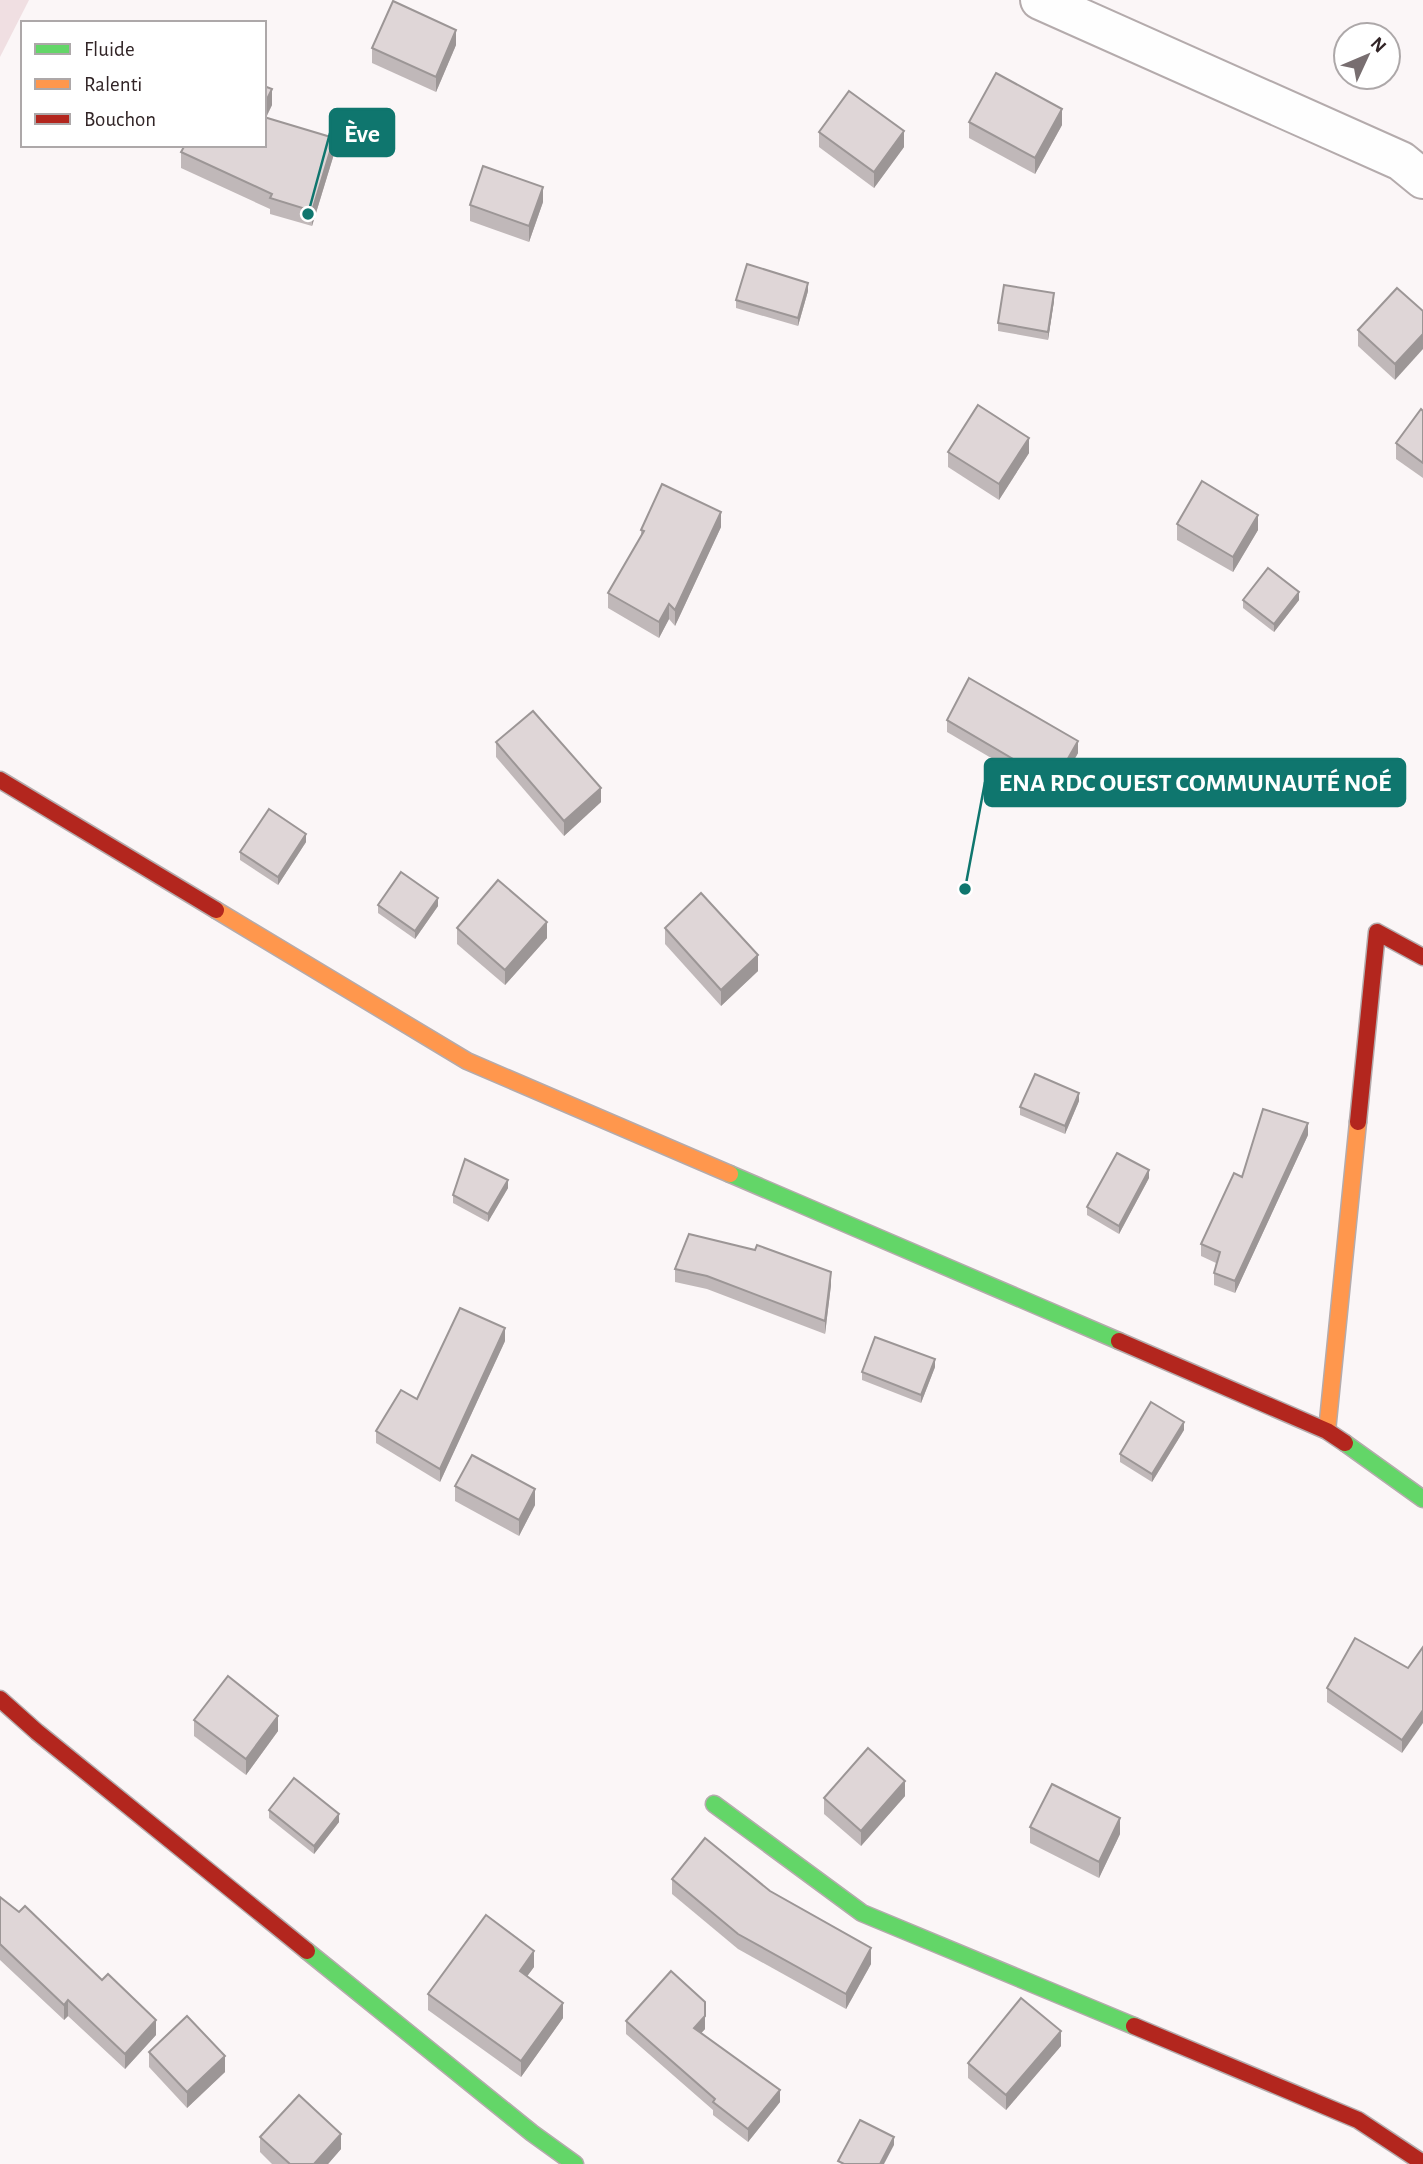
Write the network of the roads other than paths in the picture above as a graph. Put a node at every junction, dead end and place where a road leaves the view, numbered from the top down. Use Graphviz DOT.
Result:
graph roads {
  1 [pos="1040,0"];
  2 [pos="1423,179"];
  3 [pos="0,780"];
  4 [pos="1423,957"];
  5 [pos="1327,1432"];
  6 [pos="1423,1499"];
  7 [pos="0,1699"];
  8 [pos="714,1804"];
  9 [pos="1423,2163"];
  10 [pos="575,2164"];
  1 -- 2 [label="street"];
  3 -- 5 [label="street"];
  4 -- 5 [label="street"];
  5 -- 6 [label="street"];
  7 -- 10 [label="street"];
  8 -- 9 [label="street"];
}
